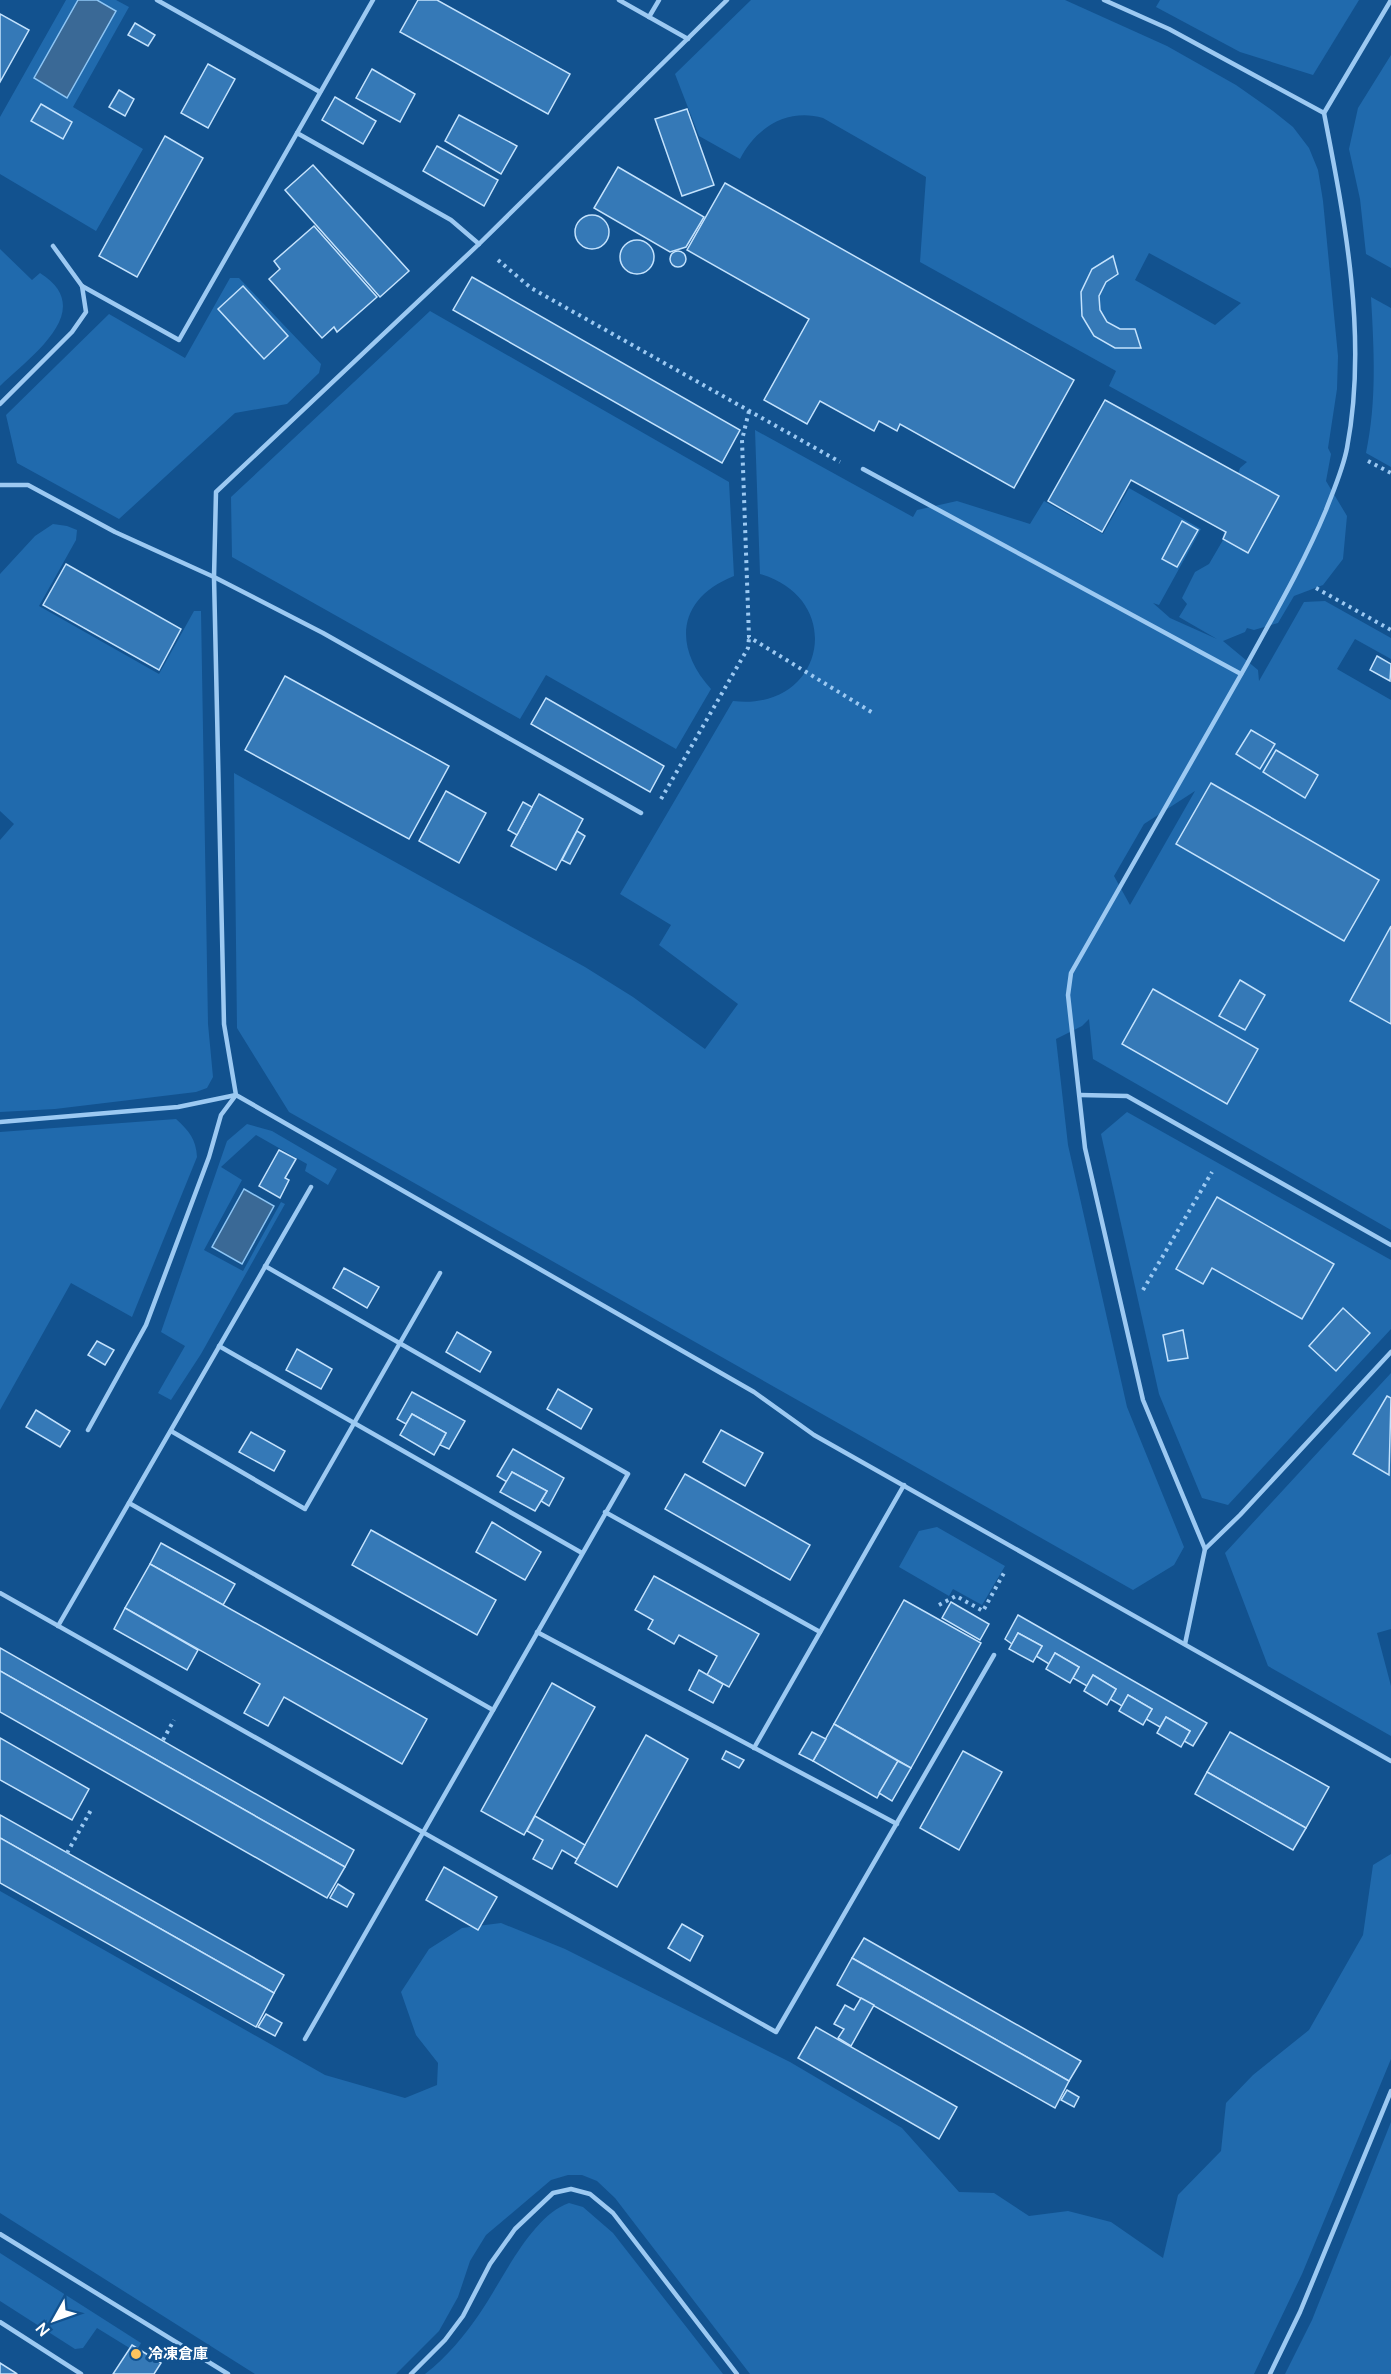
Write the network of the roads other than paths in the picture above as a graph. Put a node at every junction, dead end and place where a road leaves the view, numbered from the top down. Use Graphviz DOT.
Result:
graph roads {
  1 [pos="157,0"];
  2 [pos="373,0"];
  3 [pos="619,0"];
  4 [pos="659,0"];
  5 [pos="727,0"];
  6 [pos="1104,0"];
  7 [pos="1391,0"];
  8 [pos="649,17"];
  9 [pos="688,39"];
  10 [pos="320,92"];
  11 [pos="1324,113"];
  12 [pos="297,133"];
  13 [pos="479,244"];
  14 [pos="53,246"];
  15 [pos="82,286"];
  16 [pos="0,404"];
  17 [pos="863,469"];
  18 [pos="0,485"];
  19 [pos="214,577"];
  20 [pos="1241,674"];
  21 [pos="641,813"];
  22 [pos="236,1095"];
  23 [pos="1080,1095"];
  24 [pos="0,1122"];
  25 [pos="311,1187"];
  26 [pos="1391,1245"];
  27 [pos="265,1266"];
  28 [pos="440,1273"];
  29 [pos="400,1343"];
  30 [pos="219,1346"];
  31 [pos="1391,1352"];
  32 [pos="355,1423"];
  33 [pos="88,1430"];
  34 [pos="171,1431"];
  35 [pos="904,1485"];
  36 [pos="129,1503"];
  37 [pos="605,1512"];
  38 [pos="1205,1549"];
  39 [pos="582,1553"];
  40 [pos="0,1593"];
  41 [pos="58,1626"];
  42 [pos="537,1632"];
  43 [pos="820,1632"];
  44 [pos="1185,1644"];
  45 [pos="994,1655"];
  46 [pos="493,1710"];
  47 [pos="754,1748"];
  48 [pos="1391,1761"];
  49 [pos="897,1824"];
  50 [pos="423,1833"];
  51 [pos="305,2039"];
  52 [pos="1391,2091"];
  53 [pos="0,2234"];
  54 [pos="0,2322"];
  55 [pos="81,2374"];
  56 [pos="228,2374"];
  57 [pos="411,2374"];
  58 [pos="737,2374"];
  59 [pos="1270,2374"];
  1 -- 10 [label="lane"];
  2 -- 10 [label="lane"];
  3 -- 8 [label="lane"];
  4 -- 8 [label="lane"];
  5 -- 9 [label="lane"];
  6 -- 11 [label="lane"];
  7 -- 11 [label="lane"];
  8 -- 9 [label="lane"];
  9 -- 13 [label="lane"];
  10 -- 12 [label="lane"];
  11 -- 20 [label="lane"];
  12 -- 13 [label="lane"];
  12 -- 15 [label="lane"];
  13 -- 19 [label="lane"];
  14 -- 15 [label="lane"];
  15 -- 16 [label="lane"];
  17 -- 20 [label="lane"];
  18 -- 19 [label="lane"];
  19 -- 21 [label="lane"];
  19 -- 22 [label="lane"];
  20 -- 23 [label="lane"];
  22 -- 24 [label="lane"];
  22 -- 33 [label="lane"];
  22 -- 35 [label="lane"];
  23 -- 26 [label="lane"];
  23 -- 38 [label="lane"];
  25 -- 27 [label="lane"];
  27 -- 29 [label="lane"];
  27 -- 30 [label="lane"];
  28 -- 29 [label="lane"];
  29 -- 32 [label="lane"];
  29 -- 37 [label="lane"];
  30 -- 32 [label="lane"];
  30 -- 34 [label="lane"];
  31 -- 38 [label="lane"];
  32 -- 34 [label="lane"];
  32 -- 39 [label="lane"];
  34 -- 36 [label="lane"];
  35 -- 43 [label="lane"];
  35 -- 44 [label="lane"];
  36 -- 41 [label="lane"];
  36 -- 46 [label="lane"];
  37 -- 39 [label="lane"];
  37 -- 43 [label="lane"];
  38 -- 44 [label="lane"];
  39 -- 42 [label="lane"];
  40 -- 41 [label="lane"];
  41 -- 50 [label="lane"];
  42 -- 46 [label="lane"];
  42 -- 47 [label="lane"];
  43 -- 47 [label="lane"];
  44 -- 48 [label="lane"];
  45 -- 49 [label="lane"];
  46 -- 50 [label="lane"];
  47 -- 49 [label="lane"];
  49 -- 50 [label="lane"];
  50 -- 51 [label="lane"];
  52 -- 59 [label="lane"];
  53 -- 56 [label="lane"];
  54 -- 55 [label="lane"];
  57 -- 58 [label="lane"];
}
